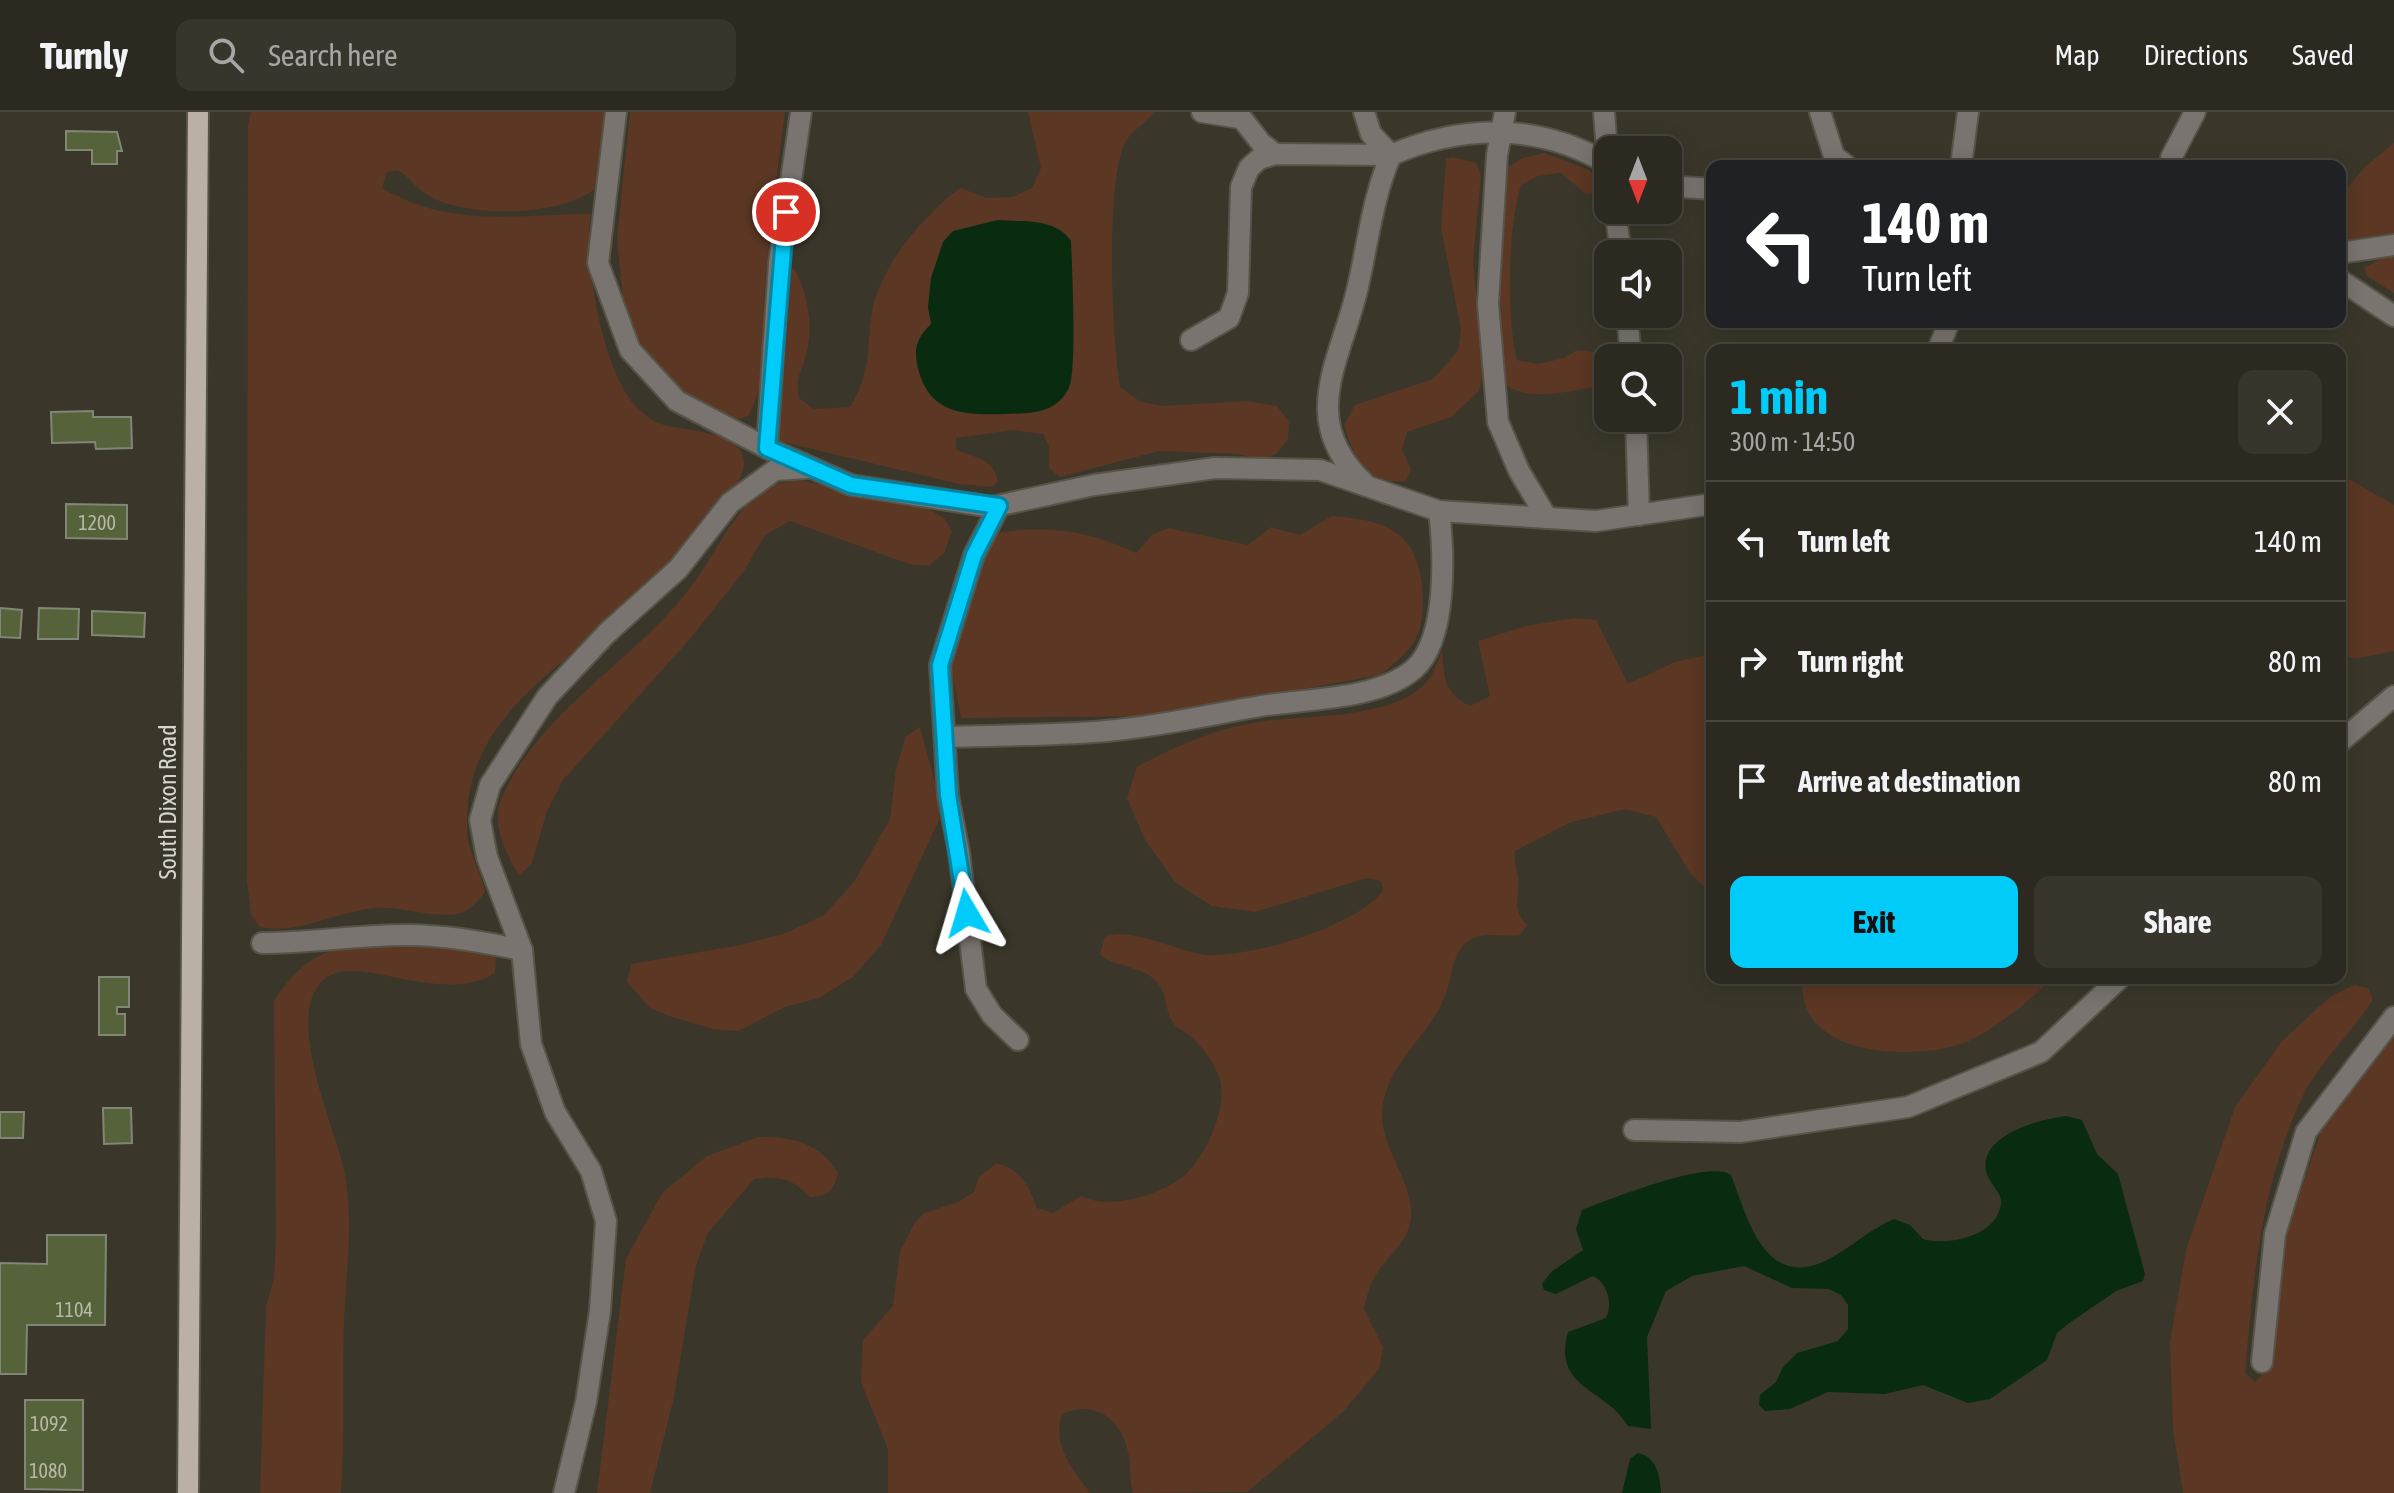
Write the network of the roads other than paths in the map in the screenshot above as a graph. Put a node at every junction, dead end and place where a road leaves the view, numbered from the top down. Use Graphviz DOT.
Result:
graph roads {
  1 [pos="198,112"];
  2 [pos="616,112"];
  3 [pos="801,112"];
  4 [pos="1202,112"];
  5 [pos="1364,112"];
  6 [pos="1604,112"];
  7 [pos="1820,112"];
  8 [pos="1968,112"];
  9 [pos="2195,112"];
  10 [pos="1238,115"];
  11 [pos="1504,121"];
  12 [pos="1606,136"];
  13 [pos="1275,154"];
  14 [pos="1391,155"];
  15 [pos="1594,158"];
  16 [pos="1839,160"];
  17 [pos="1962,160"];
  18 [pos="2172,160"];
  19 [pos="1682,187"];
  20 [pos="1706,189"];
  21 [pos="2394,245"];
  22 [pos="2346,252"];
  23 [pos="2346,284"];
  24 [pos="2394,316"];
  25 [pos="1191,340"];
  26 [pos="1636,432"];
  27 [pos="767,448"];
  28 [pos="812,468"];
  29 [pos="1367,486"];
  30 [pos="1706,505"];
  31 [pos="999,506"];
  32 [pos="1439,511"];
  33 [pos="1639,515"];
  34 [pos="1547,518"];
  35 [pos="2394,696"];
  36 [pos="946,737"];
  37 [pos="2346,737"];
  38 [pos="262,943"];
  39 [pos="522,950"];
  40 [pos="2114,984"];
  41 [pos="2394,1017"];
  42 [pos="1018,1040"];
  43 [pos="1634,1130"];
  44 [pos="2262,1362"];
  45 [pos="188,1493"];
  46 [pos="564,1493"];
  1 -- 45 [label="main road, South Dixon Road"];
  2 -- 27 [label="lane"];
  3 -- 27 [label="lane"];
  4 -- 10 [label="lane"];
  5 -- 14 [label="lane"];
  6 -- 12 [label="lane"];
  7 -- 16 [label="lane"];
  8 -- 17 [label="lane"];
  9 -- 18 [label="lane"];
  10 -- 13 [label="lane"];
  11 -- 14 [label="lane"];
  11 -- 15 [label="lane"];
  11 -- 34 [label="lane"];
  13 -- 14 [label="lane"];
  13 -- 25 [label="lane"];
  14 -- 29 [label="lane"];
  19 -- 20 [label="lane"];
  21 -- 22 [label="lane"];
  23 -- 24 [label="lane"];
  26 -- 33 [label="lane"];
  27 -- 28 [label="lane"];
  28 -- 31 [label="lane"];
  28 -- 39 [label="lane"];
  29 -- 31 [label="lane"];
  29 -- 32 [label="lane"];
  30 -- 33 [label="lane"];
  31 -- 36 [label="lane"];
  32 -- 34 [label="lane"];
  32 -- 36 [label="lane"];
  33 -- 34 [label="lane"];
  35 -- 37 [label="lane"];
  36 -- 42 [label="lane"];
  38 -- 39 [label="lane"];
  39 -- 46 [label="lane"];
  40 -- 43 [label="lane"];
  41 -- 44 [label="lane"];
}
